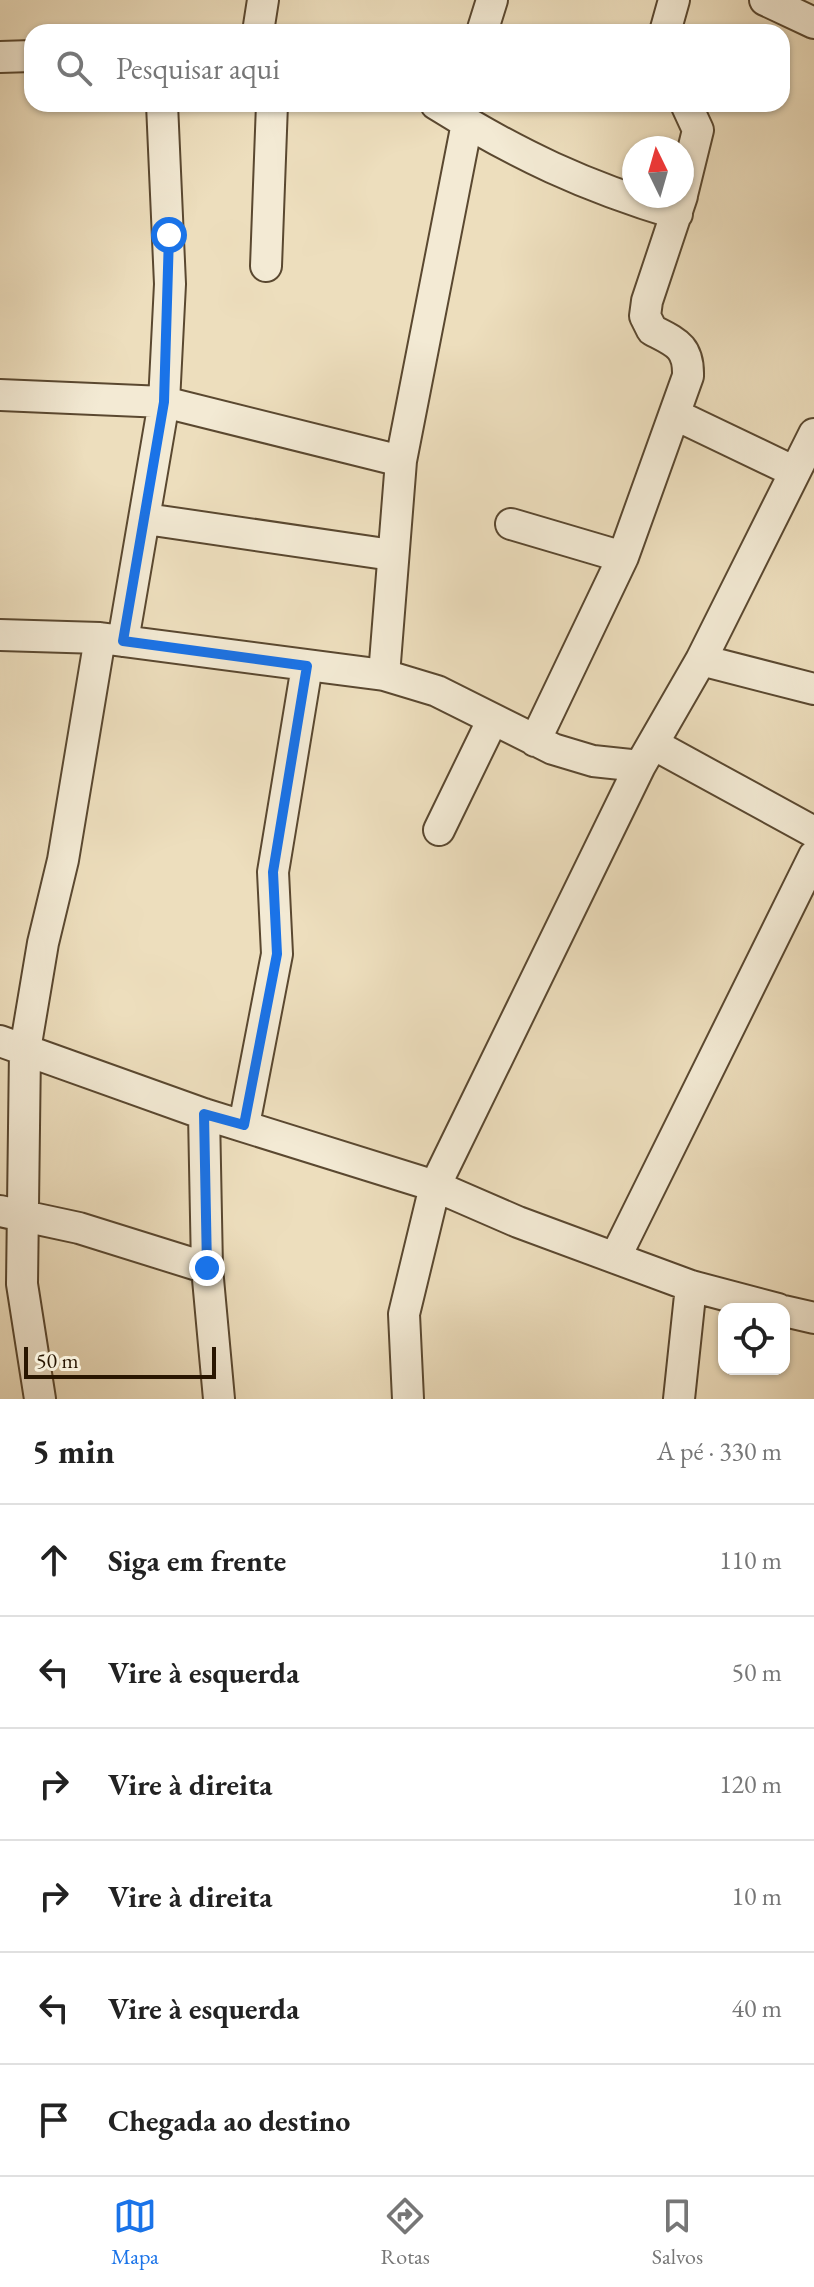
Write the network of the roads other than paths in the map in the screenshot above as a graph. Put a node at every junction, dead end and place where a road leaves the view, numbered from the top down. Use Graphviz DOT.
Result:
graph roads {
  1 [pos="263,0"];
  2 [pos="492,0"];
  3 [pos="674,0"];
  4 [pos="765,0"];
  5 [pos="814,23"];
  6 [pos="259,24"];
  7 [pos="484,24"];
  8 [pos="667,24"];
  9 [pos="24,56"];
  10 [pos="0,57"];
  11 [pos="162,112"];
  12 [pos="272,112"];
  13 [pos="448,112"];
  14 [pos="452,112"];
  15 [pos="690,112"];
  16 [pos="694,146"];
  17 [pos="622,192"];
  18 [pos="678,208"];
  19 [pos="266,266"];
  20 [pos="0,395"];
  21 [pos="164,402"];
  22 [pos="676,415"];
  23 [pos="814,434"];
  24 [pos="401,461"];
  25 [pos="795,472"];
  26 [pos="146,519"];
  27 [pos="511,524"];
  28 [pos="392,555"];
  29 [pos="623,557"];
  30 [pos="0,635"];
  31 [pos="111,640"];
  32 [pos="701,660"];
  33 [pos="307,666"];
  34 [pos="384,675"];
  35 [pos="814,689"];
  36 [pos="493,719"];
  37 [pos="535,741"];
  38 [pos="646,755"];
  39 [pos="439,830"];
  40 [pos="814,832"];
  41 [pos="814,856"];
  42 [pos="13,1045"];
  43 [pos="204,1114"];
  44 [pos="244,1125"];
  45 [pos="435,1186"];
  46 [pos="11,1213"];
  47 [pos="616,1256"];
  48 [pos="207,1268"];
  49 [pos="691,1286"];
  50 [pos="755,1303"];
  51 [pos="790,1312"];
  52 [pos="814,1318"];
  53 [pos="40,1399"];
  54 [pos="219,1399"];
  55 [pos="408,1399"];
  56 [pos="679,1399"];
  1 -- 6 [label="street"];
  2 -- 7 [label="street"];
  3 -- 8 [label="street"];
  4 -- 5 [label="street"];
  9 -- 10 [label="street"];
  11 -- 21 [label="street"];
  12 -- 19 [label="street"];
  13 -- 24 [label="street"];
  14 -- 17 [label="street"];
  15 -- 16 [label="street"];
  18 -- 22 [label="street"];
  20 -- 21 [label="street"];
  21 -- 24 [label="street"];
  21 -- 26 [label="street"];
  22 -- 25 [label="street"];
  22 -- 29 [label="street"];
  23 -- 25 [label="street"];
  24 -- 28 [label="street"];
  25 -- 32 [label="street"];
  26 -- 28 [label="street"];
  26 -- 31 [label="street"];
  27 -- 29 [label="street"];
  28 -- 34 [label="street"];
  29 -- 37 [label="street"];
  30 -- 31 [label="street"];
  31 -- 33 [label="street"];
  31 -- 42 [label="street"];
  32 -- 35 [label="street"];
  32 -- 38 [label="street"];
  33 -- 34 [label="street"];
  33 -- 44 [label="street"];
  34 -- 36 [label="street"];
  36 -- 37 [label="street"];
  36 -- 39 [label="street"];
  37 -- 38 [label="street"];
  38 -- 40 [label="street"];
  38 -- 45 [label="street"];
  41 -- 47 [label="street"];
  42 -- 43 [label="street"];
  42 -- 46 [label="street"];
  43 -- 44 [label="street"];
  43 -- 48 [label="street"];
  44 -- 45 [label="street"];
  45 -- 47 [label="street"];
  45 -- 55 [label="street"];
  46 -- 48 [label="street"];
  46 -- 53 [label="street"];
  47 -- 49 [label="street"];
  48 -- 54 [label="street"];
  49 -- 50 [label="street"];
  49 -- 56 [label="street"];
  51 -- 52 [label="street"];
}
